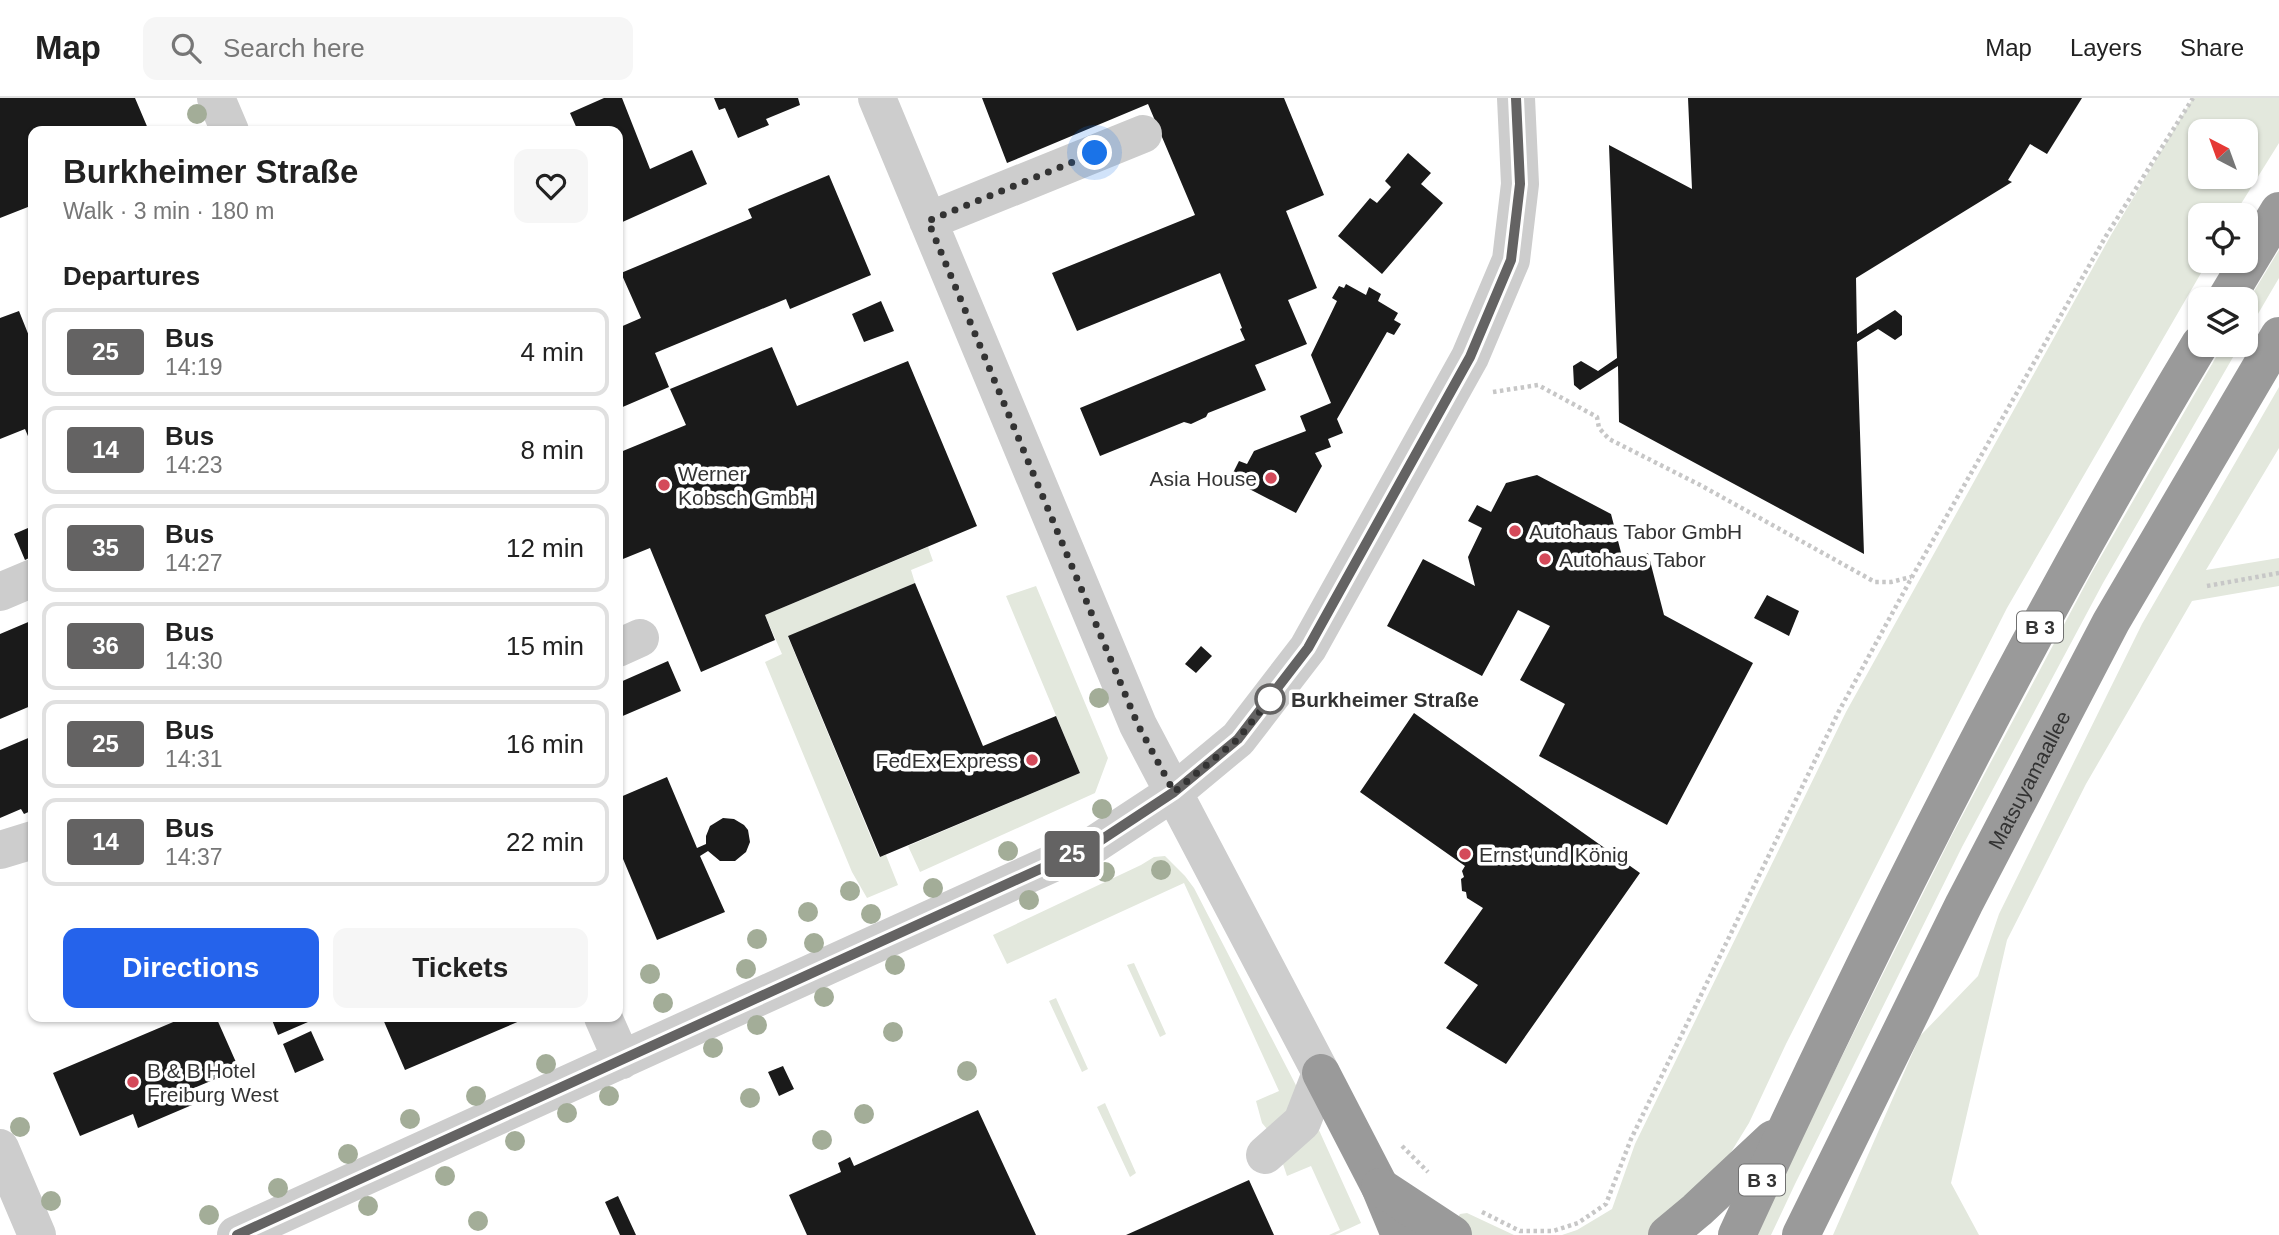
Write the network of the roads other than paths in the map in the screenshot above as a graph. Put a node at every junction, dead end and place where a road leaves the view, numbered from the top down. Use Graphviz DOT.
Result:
graph roads {
  1 [pos="216,98"];
  2 [pos="877,98"];
  3 [pos="1516,98"];
  4 [pos="228,126"];
  5 [pos="1143,134"];
  6 [pos="2279,211"];
  7 [pos="928,221"];
  8 [pos="2233,287"];
  9 [pos="2279,336"];
  10 [pos="2193,357"];
  11 [pos="28,580"];
  12 [pos="0,593"];
  13 [pos="1174,792"];
  14 [pos="28,841"];
  15 [pos="0,849"];
  16 [pos="605,1022"];
  17 [pos="622,1060"];
  18 [pos="1321,1073"];
  19 [pos="1787,1125"];
  20 [pos="0,1148"];
  21 [pos="1265,1155"];
  22 [pos="1380,1187"];
  23 [pos="1464,1222"];
  24 [pos="37,1235"];
  25 [pos="236,1235"];
  26 [pos="1400,1235"];
  27 [pos="1667,1235"];
  28 [pos="1737,1235"];
  29 [pos="1801,1235"];
  1 -- 4 [label="street"];
  2 -- 7 [label="street"];
  3 -- 13 [label="street"];
  5 -- 7 [label="street"];
  6 -- 8 [label="highway"];
  7 -- 13 [label="street"];
  9 -- 29 [label="highway, Matsuyamaallee"];
  10 -- 19 [label="highway, B 3"];
  11 -- 12 [label="street"];
  13 -- 17 [label="street"];
  13 -- 18 [label="street"];
  14 -- 15 [label="street"];
  16 -- 17 [label="street"];
  17 -- 25 [label="street"];
  18 -- 21 [label="street"];
  18 -- 22 [label="highway"];
  19 -- 27 [label="highway"];
  19 -- 28 [label="highway, B 3"];
  20 -- 24 [label="street"];
  22 -- 23 [label="highway"];
  22 -- 26 [label="highway"];
}
